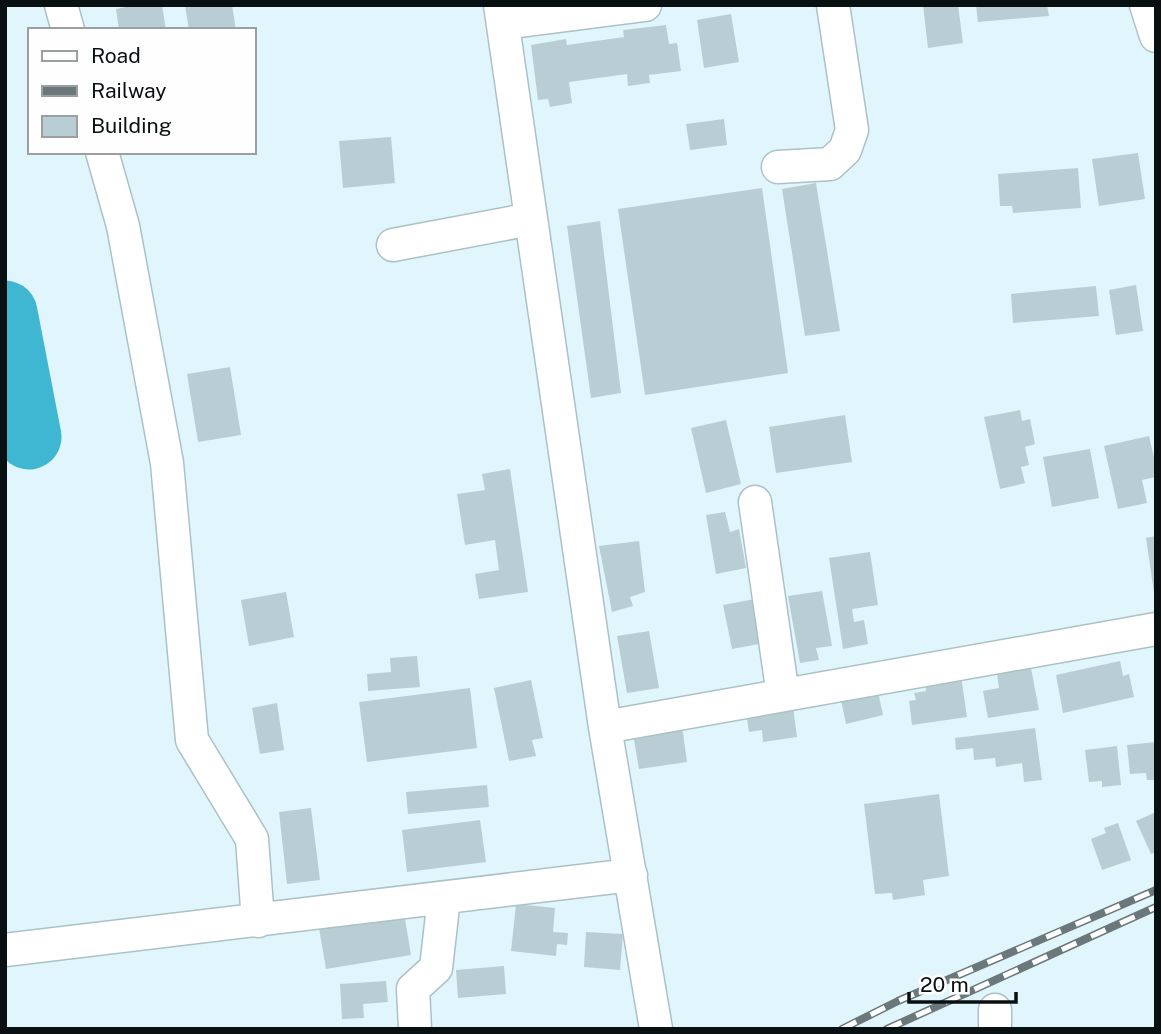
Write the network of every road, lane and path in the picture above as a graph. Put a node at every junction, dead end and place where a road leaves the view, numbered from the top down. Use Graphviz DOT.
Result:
graph roads {
  1 [pos="61,5"];
  2 [pos="645,5"];
  3 [pos="833,5"];
  4 [pos="1146,5"];
  5 [pos="502,14"];
  6 [pos="67,28"];
  7 [pos="1156,36"];
  8 [pos="103,154"];
  9 [pos="778,167"];
  10 [pos="531,219"];
  11 [pos="393,244"];
  12 [pos="755,502"];
  13 [pos="1156,629"];
  14 [pos="783,695"];
  15 [pos="605,727"];
  16 [pos="631,875"];
  17 [pos="444,898"];
  18 [pos="258,921"];
  19 [pos="5,950"];
  20 [pos="415,1029"];
  21 [pos="656,1029"];
  1 -- 6 [label="street"];
  2 -- 5 [label="street"];
  3 -- 9 [label="street"];
  4 -- 7 [label="street"];
  5 -- 10 [label="street"];
  8 -- 18 [label="street"];
  10 -- 11 [label="street"];
  10 -- 15 [label="street"];
  12 -- 14 [label="street"];
  13 -- 14 [label="street"];
  14 -- 15 [label="street"];
  15 -- 16 [label="street"];
  16 -- 17 [label="street"];
  16 -- 21 [label="street"];
  17 -- 18 [label="street"];
  17 -- 20 [label="street"];
  18 -- 19 [label="street"];
}
